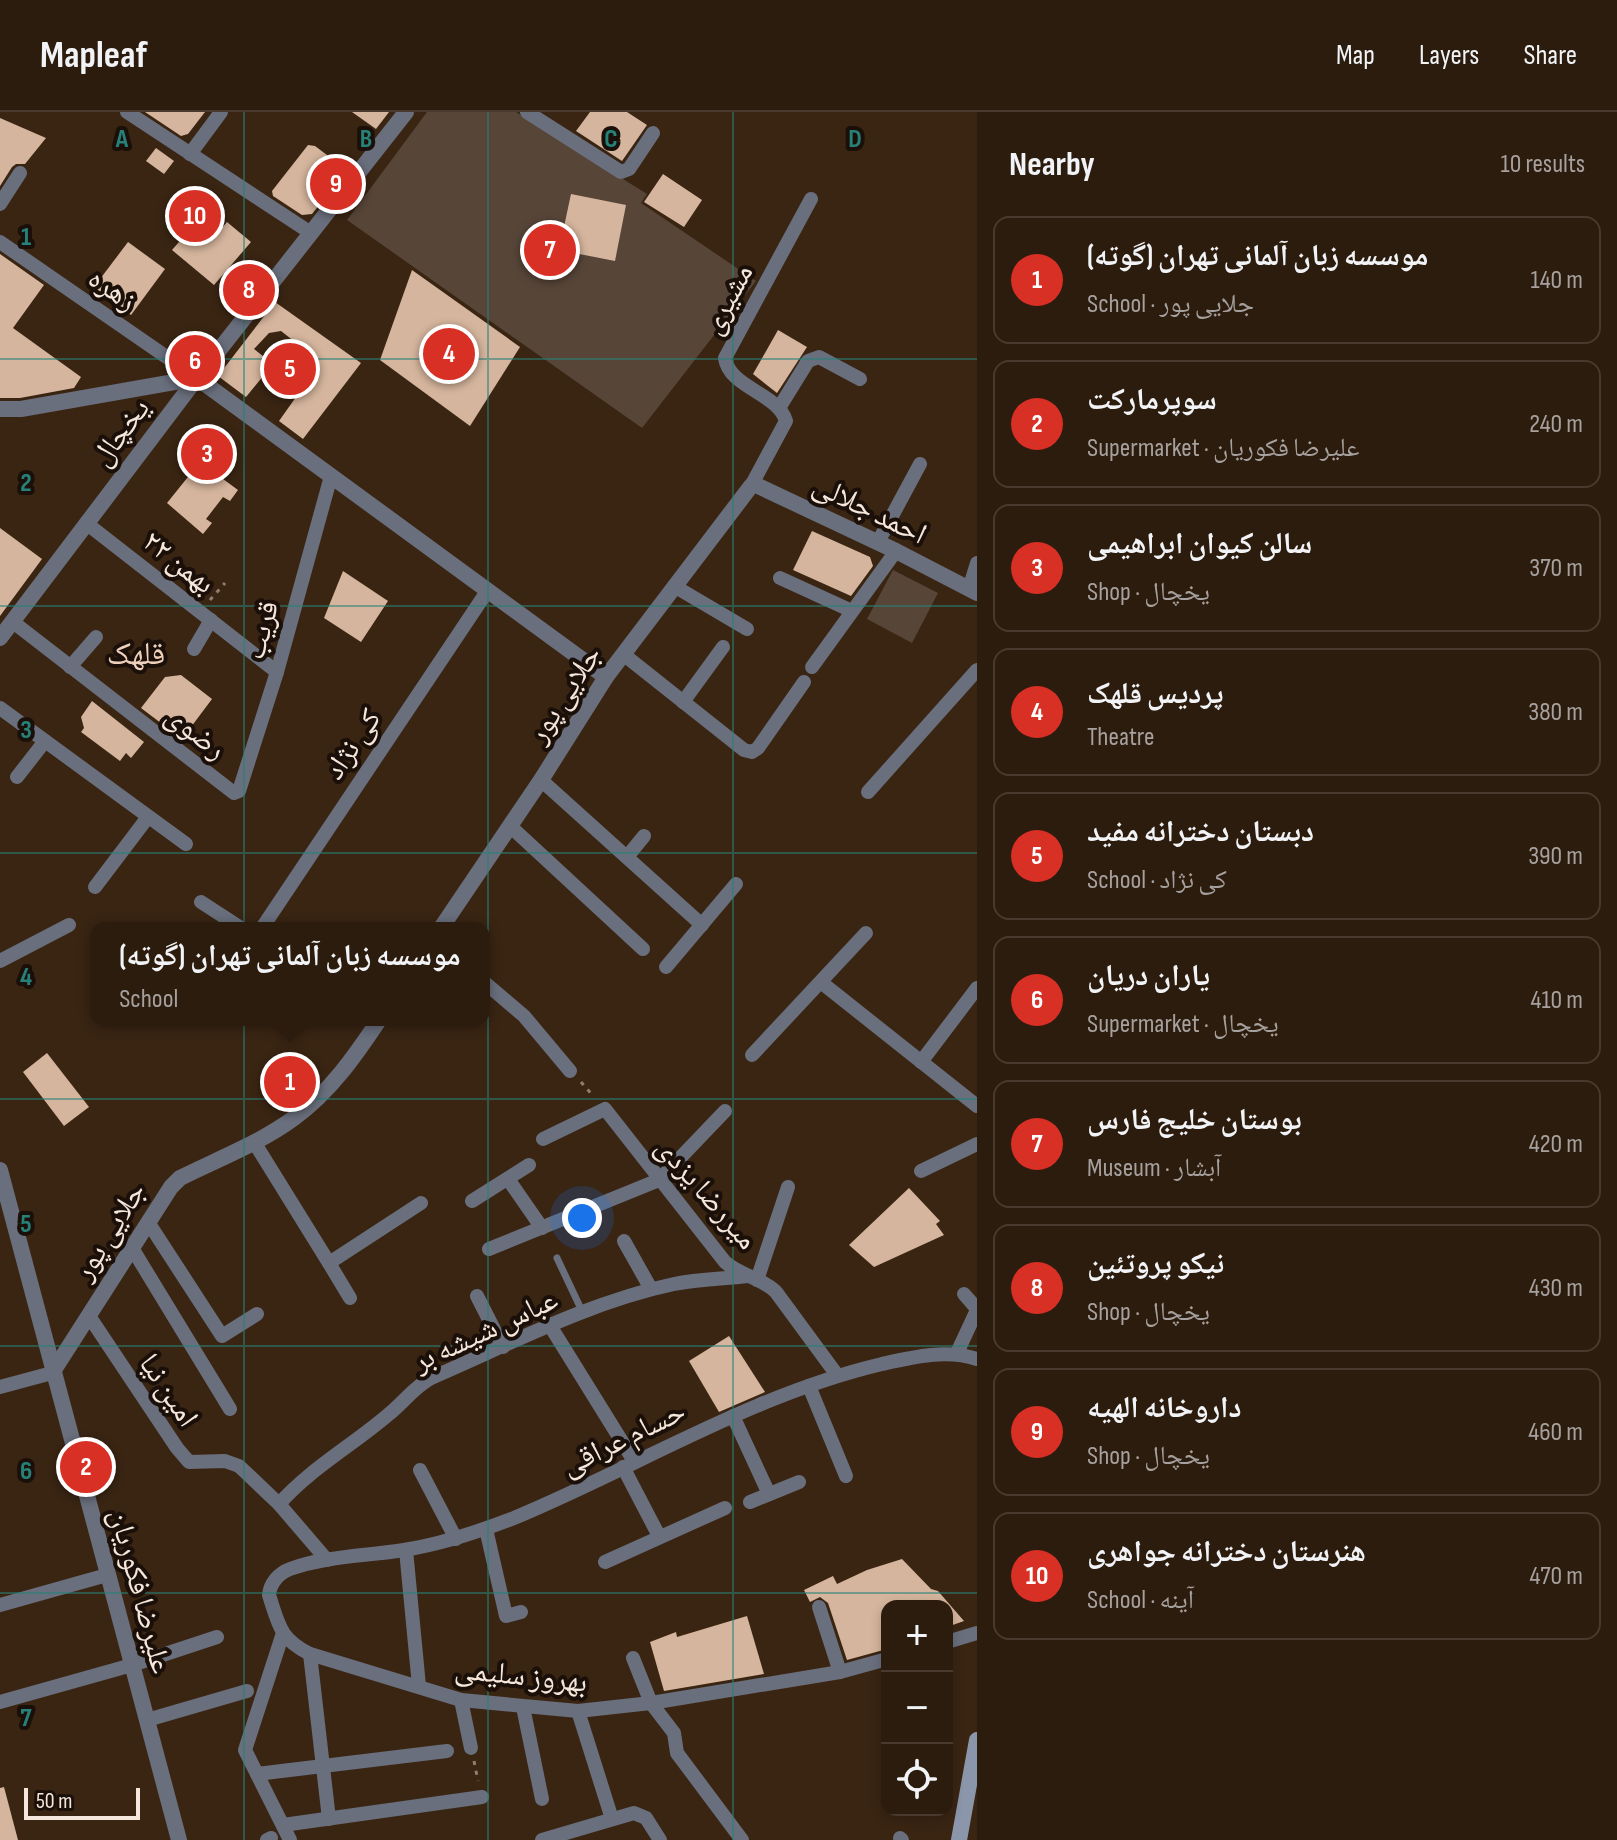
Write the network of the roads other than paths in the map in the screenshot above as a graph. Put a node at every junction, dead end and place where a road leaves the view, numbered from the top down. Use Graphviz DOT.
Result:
graph roads {
  1 [pos="127,112"];
  2 [pos="221,112"];
  3 [pos="406,112"];
  4 [pos="527,112"];
  5 [pos="653,133"];
  6 [pos="190,154"];
  7 [pos="20,173"];
  8 [pos="811,199"];
  9 [pos="0,204"];
  10 [pos="311,233"];
  11 [pos="0,242"];
  12 [pos="197,378"];
  13 [pos="860,379"];
  14 [pos="779,408"];
  15 [pos="0,409"];
  16 [pos="920,464"];
  17 [pos="331,476"];
  18 [pos="746,491"];
  19 [pos="86,523"];
  20 [pos="878,542"];
  21 [pos="896,551"];
  22 [pos="977,563"];
  23 [pos="780,578"];
  24 [pos="674,586"];
  25 [pos="488,590"];
  26 [pos="973,591"];
  27 [pos="852,611"];
  28 [pos="206,616"];
  29 [pos="13,622"];
  30 [pos="747,629"];
  31 [pos="96,637"];
  32 [pos="0,638"];
  33 [pos="723,647"];
  34 [pos="194,649"];
  35 [pos="623,654"];
  36 [pos="70,667"];
  37 [pos="812,667"];
  38 [pos="977,670"];
  39 [pos="277,672"];
  40 [pos="606,677"];
  41 [pos="804,682"];
  42 [pos="683,702"];
  43 [pos="0,708"];
  44 [pos="45,741"];
  45 [pos="17,777"];
  46 [pos="541,780"];
  47 [pos="868,792"];
  48 [pos="234,793"];
  49 [pos="148,817"];
  50 [pos="510,826"];
  51 [pos="644,836"];
  52 [pos="186,844"];
  53 [pos="627,857"];
  54 [pos="736,884"];
  55 [pos="95,887"];
  56 [pos="201,902"];
  57 [pos="232,922"];
  58 [pos="266,922"];
  59 [pos="445,922"];
  60 [pos="69,925"];
  61 [pos="702,925"];
  62 [pos="866,933"];
  63 [pos="643,949"];
  64 [pos="0,961"];
  65 [pos="666,967"];
  66 [pos="822,983"];
  67 [pos="490,987"];
  68 [pos="977,988"];
  69 [pos="375,1026"];
  70 [pos="752,1055"];
  71 [pos="921,1062"];
  72 [pos="570,1071"];
  73 [pos="977,1106"];
  74 [pos="725,1111"];
  75 [pos="543,1139"];
  76 [pos="254,1142"];
  77 [pos="977,1144"];
  78 [pos="529,1165"];
  79 [pos="0,1170"];
  80 [pos="921,1171"];
  81 [pos="508,1179"];
  82 [pos="659,1180"];
  83 [pos="788,1187"];
  84 [pos="472,1201"];
  85 [pos="421,1203"];
  86 [pos="148,1222"];
  87 [pos="542,1228"];
  88 [pos="624,1241"];
  89 [pos="132,1248"];
  90 [pos="489,1249"];
  91 [pos="557,1258"];
  92 [pos="329,1263"];
  93 [pos="752,1278"];
  94 [pos="651,1289"];
  95 [pos="964,1294"];
  96 [pos="477,1296"];
  97 [pos="350,1298"];
  98 [pos="977,1309"];
  99 [pos="583,1313"];
  100 [pos="257,1314"];
  101 [pos="89,1316"];
  102 [pos="549,1324"];
  103 [pos="503,1347"];
  104 [pos="957,1353"];
  105 [pos="977,1359"];
  106 [pos="52,1373"];
  107 [pos="837,1375"];
  108 [pos="809,1386"];
  109 [pos="0,1387"];
  110 [pos="230,1409"];
  111 [pos="733,1416"];
  112 [pos="629,1464"];
  113 [pos="420,1470"];
  114 [pos="846,1476"];
  115 [pos="799,1482"];
  116 [pos="769,1494"];
  117 [pos="750,1502"];
  118 [pos="279,1504"];
  119 [pos="725,1508"];
  120 [pos="486,1529"];
  121 [pos="659,1536"];
  122 [pos="456,1539"];
  123 [pos="406,1550"];
  124 [pos="327,1560"];
  125 [pos="605,1562"];
  126 [pos="107,1575"];
  127 [pos="0,1605"];
  128 [pos="819,1607"];
  129 [pos="521,1612"];
  130 [pos="283,1633"];
  131 [pos="977,1633"];
  132 [pos="217,1637"];
  133 [pos="953,1640"];
  134 [pos="310,1654"];
  135 [pos="633,1658"];
  136 [pos="881,1661"];
  137 [pos="132,1665"];
  138 [pos="840,1672"];
  139 [pos="419,1686"];
  140 [pos="247,1691"];
  141 [pos="461,1700"];
  142 [pos="0,1702"];
  143 [pos="651,1703"];
  144 [pos="523,1707"];
  145 [pos="578,1711"];
  146 [pos="147,1720"];
  147 [pos="977,1746"];
  148 [pos="471,1748"];
  149 [pos="447,1751"];
  150 [pos="323,1766"];
  151 [pos="257,1774"];
  152 [pos="482,1797"];
  153 [pos="542,1799"];
  154 [pos="329,1819"];
  155 [pos="612,1819"];
  156 [pos="283,1825"];
  157 [pos="179,1840"];
  158 [pos="290,1840"];
  159 [pos="542,1840"];
  160 [pos="660,1840"];
  161 [pos="742,1840"];
  162 [pos="959,1840"];
  1 -- 6 [label="street"];
  2 -- 6 [label="street"];
  3 -- 10 [label="street, یخچال"];
  4 -- 5 [label="street"];
  6 -- 10 [label="street"];
  7 -- 9 [label="street"];
  8 -- 14 [label="street, مشیری"];
  10 -- 12 [label="street, یخچال"];
  11 -- 12 [label="street, زهره"];
  12 -- 15 [label="street"];
  12 -- 17 [label="street"];
  12 -- 19 [label="street, یخچال"];
  13 -- 14 [label="street"];
  14 -- 18 [label="street"];
  16 -- 20 [label="street"];
  17 -- 25 [label="street"];
  17 -- 39 [label="street, قریب"];
  18 -- 20 [label="street, احمد جلالی"];
  18 -- 24 [label="street, جلایی پور"];
  19 -- 28 [label="street, ۲۲ بهمن"];
  19 -- 29 [label="street, یخچال"];
  20 -- 21 [label="street, احمد جلالی"];
  21 -- 26 [label="street, احمد جلالی"];
  21 -- 27 [label="street"];
  22 -- 26 [label="street"];
  23 -- 27 [label="street"];
  24 -- 30 [label="street"];
  24 -- 35 [label="street, جلایی پور"];
  25 -- 40 [label="street"];
  25 -- 58 [label="street, کی نژاد"];
  27 -- 37 [label="street"];
  28 -- 34 [label="street"];
  28 -- 39 [label="street, ۲۲ بهمن"];
  29 -- 32 [label="street, یخچال"];
  29 -- 36 [label="street, رضوی"];
  31 -- 36 [label="street"];
  33 -- 42 [label="street"];
  35 -- 40 [label="street, جلایی پور"];
  35 -- 42 [label="street"];
  36 -- 48 [label="street, رضوی"];
  38 -- 47 [label="street"];
  39 -- 48 [label="street, قریب"];
  40 -- 46 [label="street, جلایی پور"];
  41 -- 42 [label="street"];
  43 -- 44 [label="street"];
  44 -- 45 [label="street"];
  44 -- 49 [label="street"];
  46 -- 50 [label="street, جلایی پور"];
  46 -- 53 [label="street"];
  49 -- 52 [label="street"];
  49 -- 55 [label="street"];
  50 -- 59 [label="street, جلایی پور"];
  50 -- 63 [label="street"];
  51 -- 53 [label="street"];
  53 -- 61 [label="street"];
  54 -- 61 [label="street"];
  56 -- 57 [label="street"];
  60 -- 64 [label="street"];
  61 -- 65 [label="street"];
  62 -- 66 [label="street"];
  66 -- 70 [label="street"];
  66 -- 71 [label="street"];
  67 -- 72 [label="street"];
  68 -- 71 [label="street"];
  69 -- 76 [label="street, جلایی پور"];
  71 -- 73 [label="street"];
  74 -- 82 [label="street"];
  75 -- 82 [label="street, میررضا یزدی"];
  76 -- 86 [label="street, جلایی پور"];
  76 -- 92 [label="street"];
  77 -- 80 [label="street"];
  78 -- 81 [label="street"];
  79 -- 106 [label="street, علیرضا فکوریان"];
  81 -- 84 [label="street"];
  81 -- 87 [label="street"];
  82 -- 87 [label="street"];
  82 -- 93 [label="street, میررضا یزدی"];
  83 -- 93 [label="street"];
  85 -- 92 [label="street"];
  86 -- 89 [label="street, جلایی پور"];
  86 -- 100 [label="street"];
  87 -- 90 [label="street"];
  88 -- 94 [label="street"];
  89 -- 101 [label="street, جلایی پور"];
  89 -- 110 [label="street"];
  91 -- 99 [label="lane"];
  92 -- 97 [label="street"];
  93 -- 94 [label="street, عباس شیشه بر"];
  93 -- 107 [label="street, میررضا یزدی"];
  94 -- 99 [label="street, عباس شیشه بر"];
  95 -- 98 [label="street"];
  96 -- 103 [label="street"];
  98 -- 104 [label="street"];
  99 -- 102 [label="street, عباس شیشه بر"];
  101 -- 106 [label="street, جلایی پور"];
  101 -- 118 [label="street, امین نیا"];
  102 -- 103 [label="street, عباس شیشه بر"];
  102 -- 112 [label="street"];
  103 -- 118 [label="street, عباس شیشه بر"];
  104 -- 105 [label="street, حسام عراقی"];
  104 -- 107 [label="street, حسام عراقی"];
  106 -- 109 [label="street"];
  106 -- 126 [label="street, علیرضا فکوریان"];
  107 -- 108 [label="street, حسام عراقی"];
  108 -- 111 [label="street, حسام عراقی"];
  108 -- 114 [label="street"];
  111 -- 112 [label="street, حسام عراقی"];
  111 -- 116 [label="street"];
  112 -- 120 [label="street, حسام عراقی"];
  112 -- 121 [label="street"];
  113 -- 122 [label="street"];
  115 -- 116 [label="street"];
  116 -- 117 [label="street"];
  118 -- 124 [label="street, امین نیا"];
  119 -- 121 [label="street"];
  120 -- 122 [label="street, حسام عراقی"];
  120 -- 129 [label="street"];
  121 -- 125 [label="street"];
  122 -- 123 [label="street, حسام عراقی"];
  123 -- 124 [label="street, حسام عراقی"];
  123 -- 139 [label="street"];
  124 -- 130 [label="street, حسام عراقی"];
  126 -- 127 [label="street"];
  126 -- 137 [label="street, علیرضا فکوریان"];
  128 -- 138 [label="street"];
  130 -- 134 [label="street, بهروز سلیمی"];
  130 -- 151 [label="street"];
  131 -- 133 [label="street"];
  132 -- 137 [label="street"];
  134 -- 139 [label="street, بهروز سلیمی"];
  134 -- 150 [label="street"];
  135 -- 143 [label="street"];
  136 -- 138 [label="street, بهروز سلیمی"];
  137 -- 142 [label="street"];
  137 -- 146 [label="street, علیرضا فکوریان"];
  138 -- 143 [label="street, بهروز سلیمی"];
  139 -- 141 [label="street, بهروز سلیمی"];
  140 -- 146 [label="street"];
  141 -- 144 [label="street, بهروز سلیمی"];
  141 -- 148 [label="street"];
  143 -- 145 [label="street, بهروز سلیمی"];
  143 -- 161 [label="street"];
  144 -- 145 [label="street, بهروز سلیمی"];
  144 -- 153 [label="street"];
  145 -- 155 [label="street"];
  146 -- 157 [label="street, علیرضا فکوریان"];
  147 -- 162 [label="main road"];
  149 -- 150 [label="street"];
  150 -- 151 [label="street"];
  150 -- 154 [label="street"];
  151 -- 156 [label="street"];
  152 -- 154 [label="street"];
  154 -- 156 [label="street"];
  155 -- 159 [label="street"];
  155 -- 160 [label="street"];
  156 -- 158 [label="street"];
}
